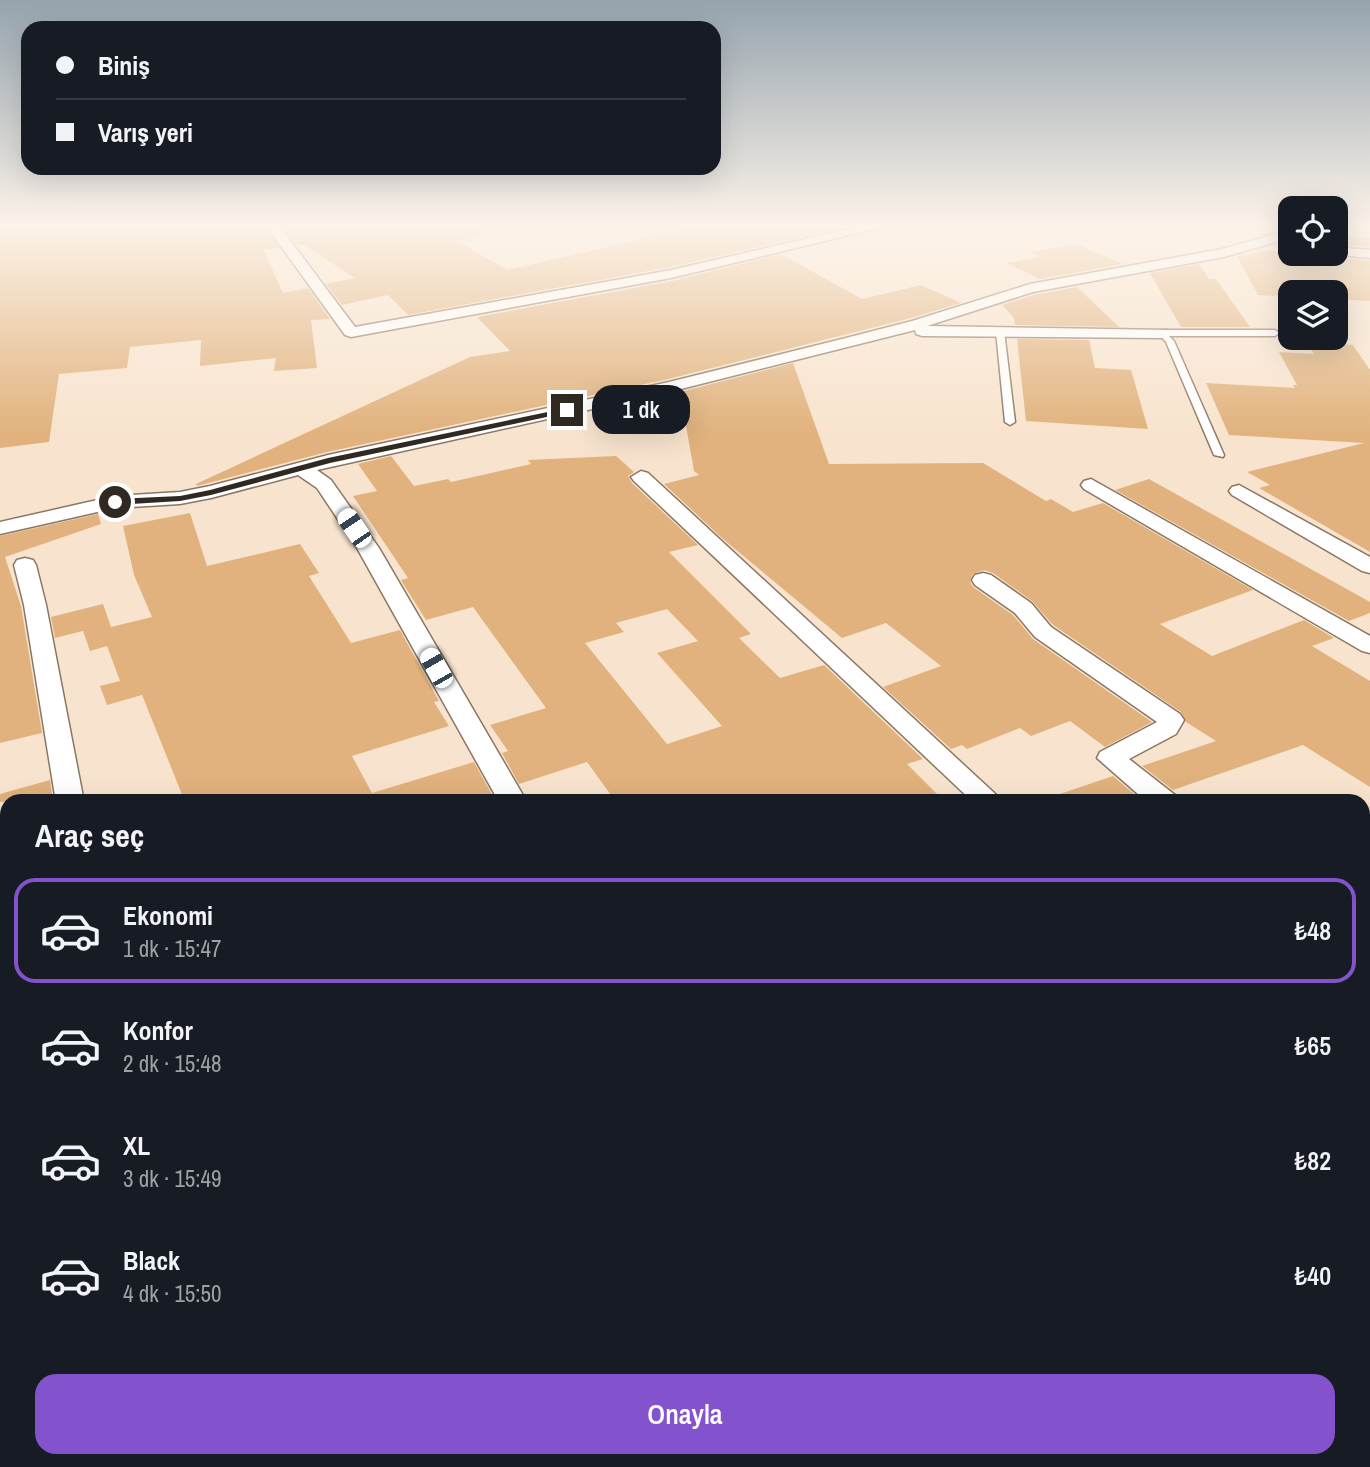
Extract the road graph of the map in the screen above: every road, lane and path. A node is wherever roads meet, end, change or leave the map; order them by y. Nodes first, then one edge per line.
1 (324, 295) edge
2 (553, 295) edge
3 (1006, 295) edge
4 (894, 330) junction
5 (1000, 331) junction
6 (1162, 333) junction
7 (1275, 333) dead end
8 (1010, 422) dead end
9 (1219, 455) dead end
10 (301, 467) junction
11 (641, 477) dead end
12 (1091, 485) dead end
13 (1239, 491) dead end
14 (0, 528) edge
15 (24, 565) dead end
16 (1370, 566) edge
17 (983, 580) dead end
18 (1370, 646) edge
19 (69, 794) edge
20 (508, 794) edge
21 (981, 794) edge
22 (1155, 794) edge

1 - 2 street
3 - 4 street
4 - 5 street
4 - 10 street
5 - 6 street
5 - 8 lane
6 - 7 lane
6 - 9 lane
10 - 14 street
10 - 20 street
11 - 21 street
12 - 18 street
13 - 16 street
15 - 19 street
17 - 22 street

